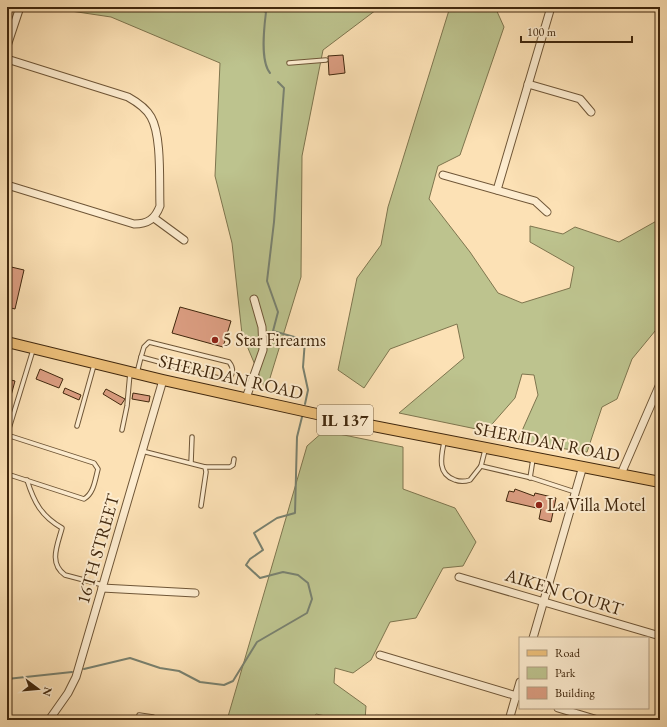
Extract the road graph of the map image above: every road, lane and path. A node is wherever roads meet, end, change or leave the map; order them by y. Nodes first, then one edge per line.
1 (20, 7) edge
2 (551, 7) edge
3 (10, 25) edge
4 (7, 46) edge
5 (7, 59) edge
6 (326, 60) dead end
7 (290, 64) dead end
8 (528, 84) junction
9 (591, 112) dead end
10 (443, 175) dead end
11 (7, 185) edge
12 (497, 190) junction
13 (547, 212) dead end
14 (154, 218) junction
15 (184, 240) dead end
16 (254, 299) dead end
17 (7, 342) edge
18 (34, 348) junction
19 (141, 357) junction
20 (95, 364) junction
21 (133, 373) junction
22 (163, 380) junction
23 (660, 384) edge
24 (246, 398) junction
25 (77, 426) dead end
26 (122, 430) dead end
27 (7, 435) edge
28 (192, 438) dead end
29 (444, 440) junction
30 (486, 447) junction
31 (142, 451) junction
32 (534, 456) junction
33 (234, 459) dead end
34 (191, 463) junction
35 (481, 466) junction
36 (583, 466) junction
37 (205, 467) junction
38 (7, 474) edge
39 (621, 474) junction
40 (530, 478) junction
41 (27, 480) junction
42 (660, 482) edge
43 (575, 492) junction
44 (201, 506) dead end
45 (459, 577) dead end
46 (103, 586) junction
47 (195, 594) dead end
48 (543, 602) junction
49 (660, 636) edge
50 (533, 637) edge
51 (380, 655) dead end
52 (518, 696) edge
53 (561, 709) edge
54 (139, 715) dead end
55 (49, 720) edge
56 (156, 720) edge
57 (509, 720) edge
58 (598, 720) edge

1 - 3 street
2 - 8 street
3 - 4 street
5 - 14 street
6 - 7 lane
8 - 9 street
8 - 12 street
10 - 12 street
11 - 14 street
12 - 13 street
14 - 15 street
16 - 24 street
17 - 18 main road, SHERIDAN ROAD / IL 137
18 - 20 main road, SHERIDAN ROAD / IL 137
18 - 27 lane
19 - 19 lane
19 - 21 lane
20 - 21 main road, SHERIDAN ROAD / IL 137
20 - 25 lane
21 - 22 main road, SHERIDAN ROAD / IL 137
21 - 26 lane
22 - 24 main road, SHERIDAN ROAD / IL 137
22 - 31 street, 16TH STREET
23 - 39 street
24 - 29 main road, SHERIDAN ROAD / IL 137
27 - 41 lane
28 - 34 lane
29 - 30 main road, SHERIDAN ROAD / IL 137
29 - 35 lane
30 - 32 main road, SHERIDAN ROAD / IL 137
30 - 35 lane
31 - 34 lane
31 - 46 street, 16TH STREET
32 - 36 main road, SHERIDAN ROAD / IL 137
32 - 40 lane
33 - 37 lane
34 - 37 lane
35 - 40 lane
36 - 39 main road, SHERIDAN ROAD / IL 137
36 - 43 street
37 - 44 lane
38 - 41 lane
39 - 42 main road, SHERIDAN ROAD / IL 137
40 - 43 lane
41 - 46 lane
43 - 48 street
45 - 48 street, AIKEN COURT
46 - 47 street
46 - 55 street, 16TH STREET
48 - 49 street, AIKEN COURT
48 - 50 street
51 - 52 street
52 - 57 street
53 - 58 street
54 - 56 lane

